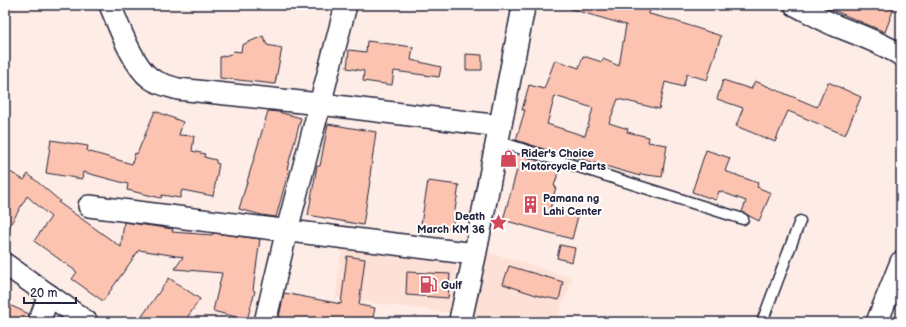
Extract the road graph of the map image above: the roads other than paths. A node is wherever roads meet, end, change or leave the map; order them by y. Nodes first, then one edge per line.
1 (110, 5) edge
2 (346, 5) edge
3 (524, 5) edge
4 (795, 5) edge
5 (901, 55) edge
6 (320, 104) junction
7 (498, 134) junction
8 (89, 206) dead end
9 (743, 219) dead end
10 (800, 221) dead end
11 (287, 230) junction
12 (475, 254) junction
13 (5, 264) edge
14 (900, 268) edge
15 (49, 295) junction
16 (39, 322) edge
17 (87, 322) edge
18 (265, 322) edge
19 (460, 322) edge
20 (762, 322) edge
21 (876, 322) edge

1 - 6 street
2 - 6 street
3 - 7 main road
4 - 5 street
6 - 7 street
6 - 11 street
7 - 9 lane
7 - 12 main road
8 - 11 street
10 - 20 lane
11 - 12 street
11 - 18 street
12 - 19 main road
13 - 15 street
14 - 21 street
15 - 16 street
15 - 17 street

